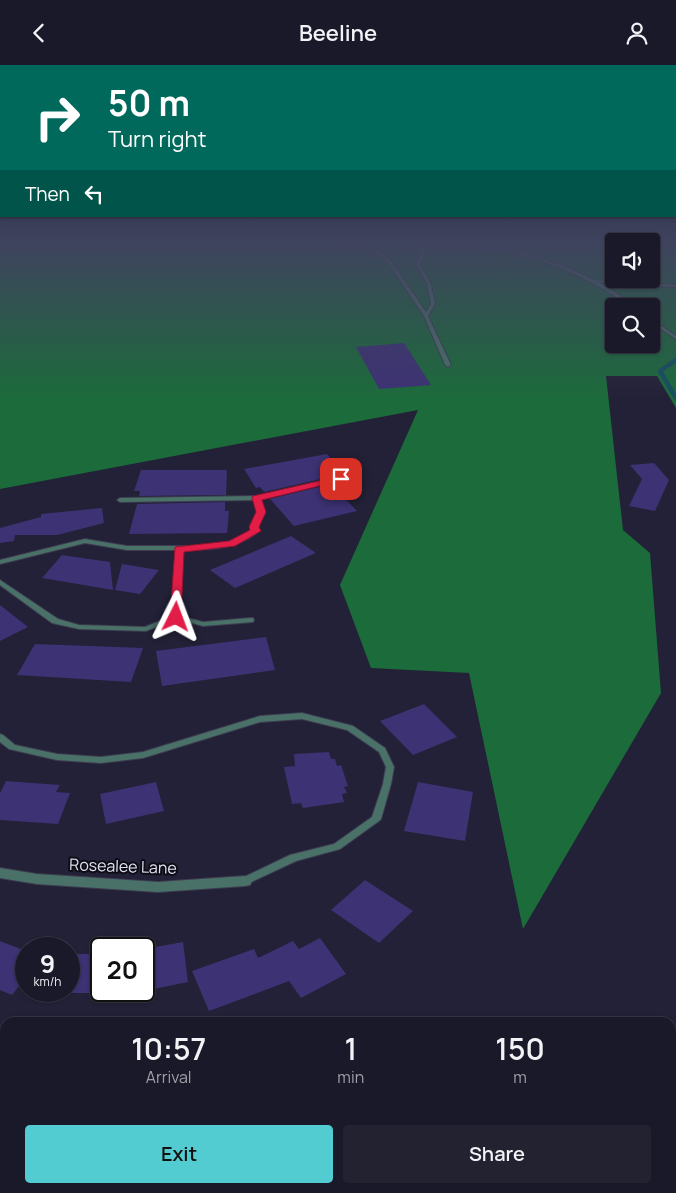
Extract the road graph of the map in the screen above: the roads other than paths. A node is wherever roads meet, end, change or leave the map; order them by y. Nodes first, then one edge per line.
1 (411, 294) edge
2 (431, 294) edge
3 (426, 316) junction
4 (660, 327) edge
5 (676, 339) edge
6 (448, 365) dead end
7 (341, 479) dead end
8 (257, 498) junction
9 (120, 500) dead end
10 (179, 549) junction
11 (0, 562) edge
12 (0, 582) edge
13 (176, 617) junction
14 (250, 619) dead end
15 (0, 737) edge
16 (0, 873) edge
17 (245, 881) joint

1 - 3 lane
2 - 3 lane
3 - 6 lane
4 - 5 lane
7 - 8 lane
8 - 9 lane
8 - 10 lane
10 - 11 lane
10 - 13 lane
12 - 13 lane
13 - 14 lane
15 - 17 lane
16 - 17 street, Rosealee Lane

